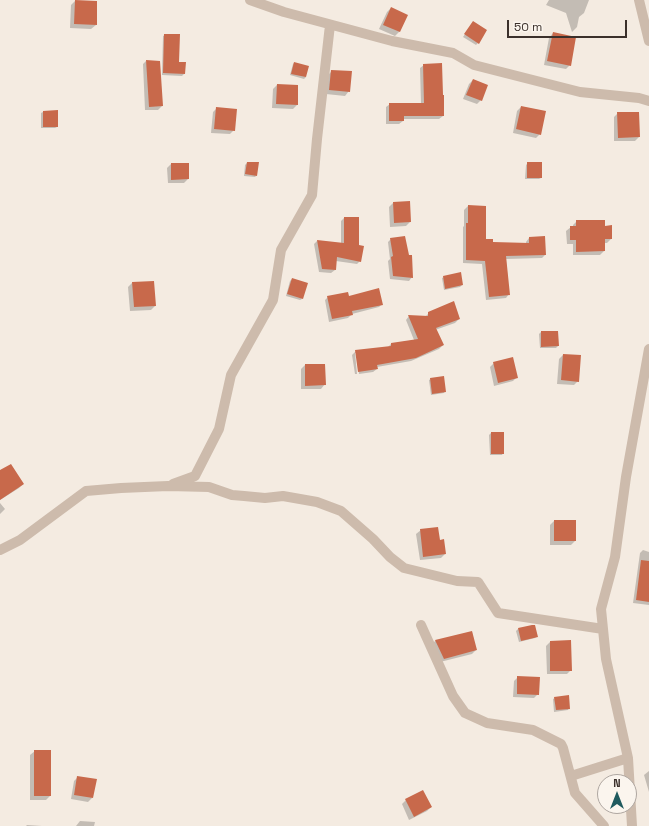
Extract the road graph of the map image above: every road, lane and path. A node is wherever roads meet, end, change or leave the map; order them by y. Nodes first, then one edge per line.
1 (250, 0) edge
2 (639, 0) edge
3 (330, 25) junction
4 (649, 41) edge
5 (649, 100) edge
6 (649, 350) edge
7 (168, 486) junction
8 (0, 550) edge
9 (421, 625) dead end
10 (603, 629) junction
11 (628, 758) junction
12 (571, 776) junction
13 (604, 826) edge
14 (632, 826) edge

1 - 3 street
2 - 4 street
3 - 5 street
3 - 7 street
6 - 10 street
7 - 8 street
7 - 10 street
9 - 12 street
10 - 11 street
11 - 12 street
11 - 14 street
12 - 13 street

